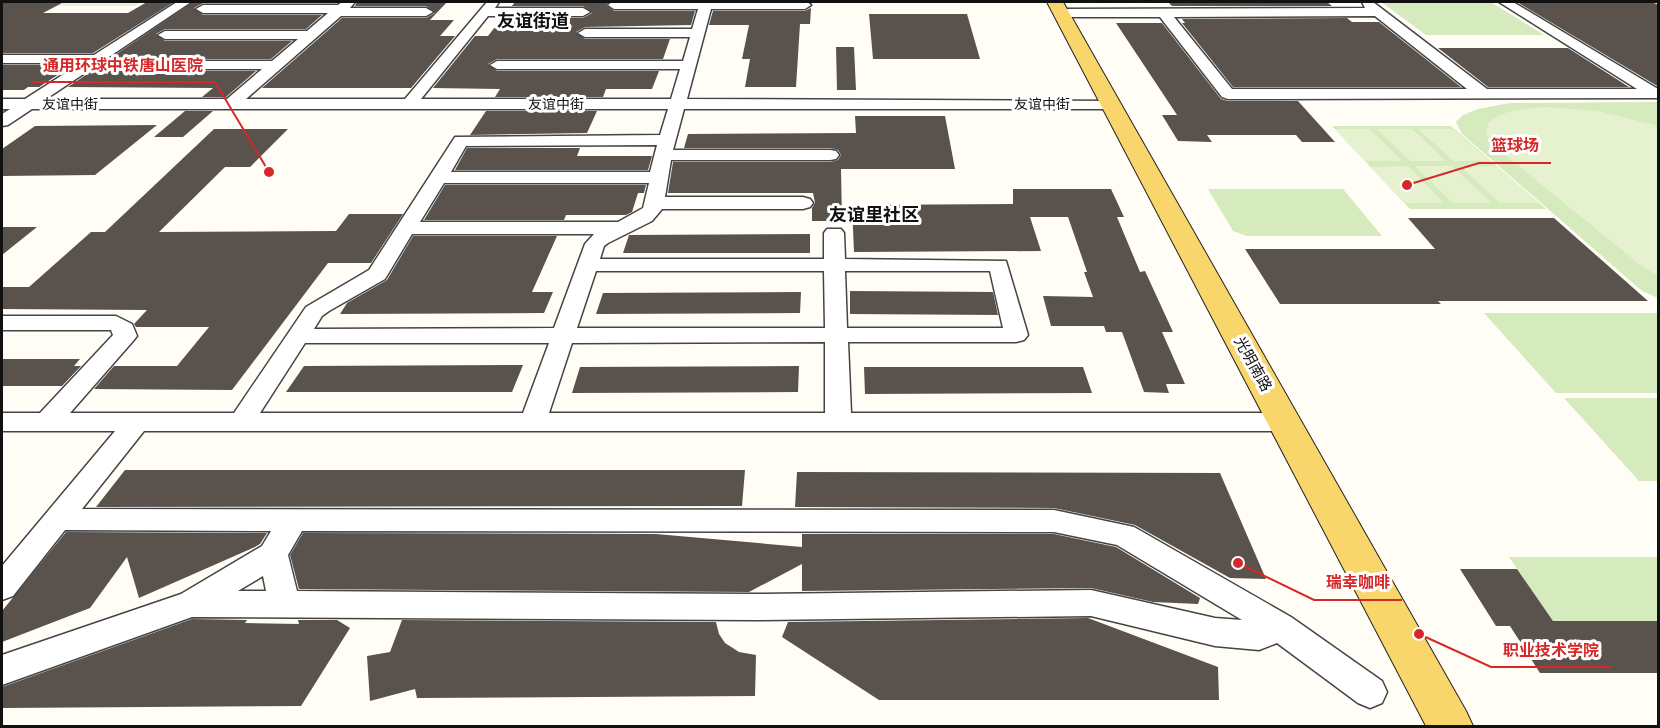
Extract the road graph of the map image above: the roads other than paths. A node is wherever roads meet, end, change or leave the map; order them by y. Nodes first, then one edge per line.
1 (185, 2) edge
2 (1365, 2) edge
3 (1505, 2) edge
4 (614, 5) dead end
5 (706, 5) junction
6 (805, 5) dead end
7 (342, 7) edge
8 (489, 7) edge
9 (1058, 7) edge
10 (203, 9) dead end
11 (426, 12) dead end
12 (583, 12) dead end
13 (1163, 12) junction
14 (1378, 12) junction
15 (585, 33) dead end
16 (698, 33) junction
17 (165, 35) dead end
18 (310, 35) junction
19 (2, 59) edge
20 (97, 59) junction
21 (121, 65) dead end
22 (276, 65) junction
23 (497, 65) dead end
24 (689, 65) junction
25 (1483, 94) junction
26 (2, 104) edge
27 (28, 104) junction
28 (231, 104) junction
29 (409, 104) junction
30 (678, 104) junction
31 (1111, 104) junction
32 (2, 121) edge
33 (665, 148) junction
34 (830, 155) dead end
35 (437, 177) junction
36 (657, 178) junction
37 (654, 203) junction
38 (802, 203) dead end
39 (405, 228) junction
40 (617, 228) junction
41 (834, 232) dead end
42 (588, 265) junction
43 (835, 265) junction
44 (2, 323) edge
45 (564, 335) junction
46 (836, 335) junction
47 (300, 336) junction
48 (242, 421) junction
49 (2, 422) edge
50 (47, 422) junction
51 (137, 422) junction
52 (533, 422) junction
53 (838, 422) junction
54 (1284, 422) junction
55 (58, 518) junction
56 (294, 519) junction
57 (273, 554) junction
58 (2, 586) edge
59 (284, 603) junction
60 (192, 604) junction
61 (1280, 627) junction
62 (2, 670) edge
63 (1370, 692) dead end
64 (1450, 726) edge

1 - 20 street
2 - 14 street
3 - 25 street
4 - 5 street
5 - 6 street
5 - 16 street
7 - 10 street
7 - 11 street
7 - 18 street
8 - 12 street
8 - 29 street
9 - 13 street
9 - 31 main road, 光明南路
13 - 14 street
13 - 25 street
14 - 25 street
15 - 16 street
16 - 24 street
17 - 18 street
18 - 22 street
19 - 20 street
20 - 27 street
21 - 22 street
22 - 28 street
23 - 24 street
24 - 30 street
26 - 27 street, 友谊中街
27 - 28 street, 友谊中街
27 - 32 street
28 - 29 street, 友谊中街
29 - 30 street, 友谊中街
30 - 31 street, 友谊中街
30 - 33 street
31 - 54 main road, 光明南路
33 - 34 street
33 - 35 street
33 - 36 street
35 - 36 street
35 - 39 street
36 - 37 street
37 - 38 street
37 - 40 street
39 - 40 street
39 - 47 street
40 - 42 street
41 - 43 street
42 - 43 street
42 - 45 street
43 - 46 street
43 - 46 street
44 - 50 street
45 - 46 street
45 - 47 street
45 - 52 street
46 - 53 street
47 - 48 street
48 - 51 street
48 - 52 street
49 - 50 street
50 - 51 street
51 - 55 street
52 - 53 street
53 - 54 street
54 - 64 main road, 光明南路
55 - 56 street
55 - 58 street
56 - 57 street
56 - 61 street
57 - 59 street
57 - 60 street
59 - 60 street
59 - 61 street
60 - 62 street
61 - 63 street

